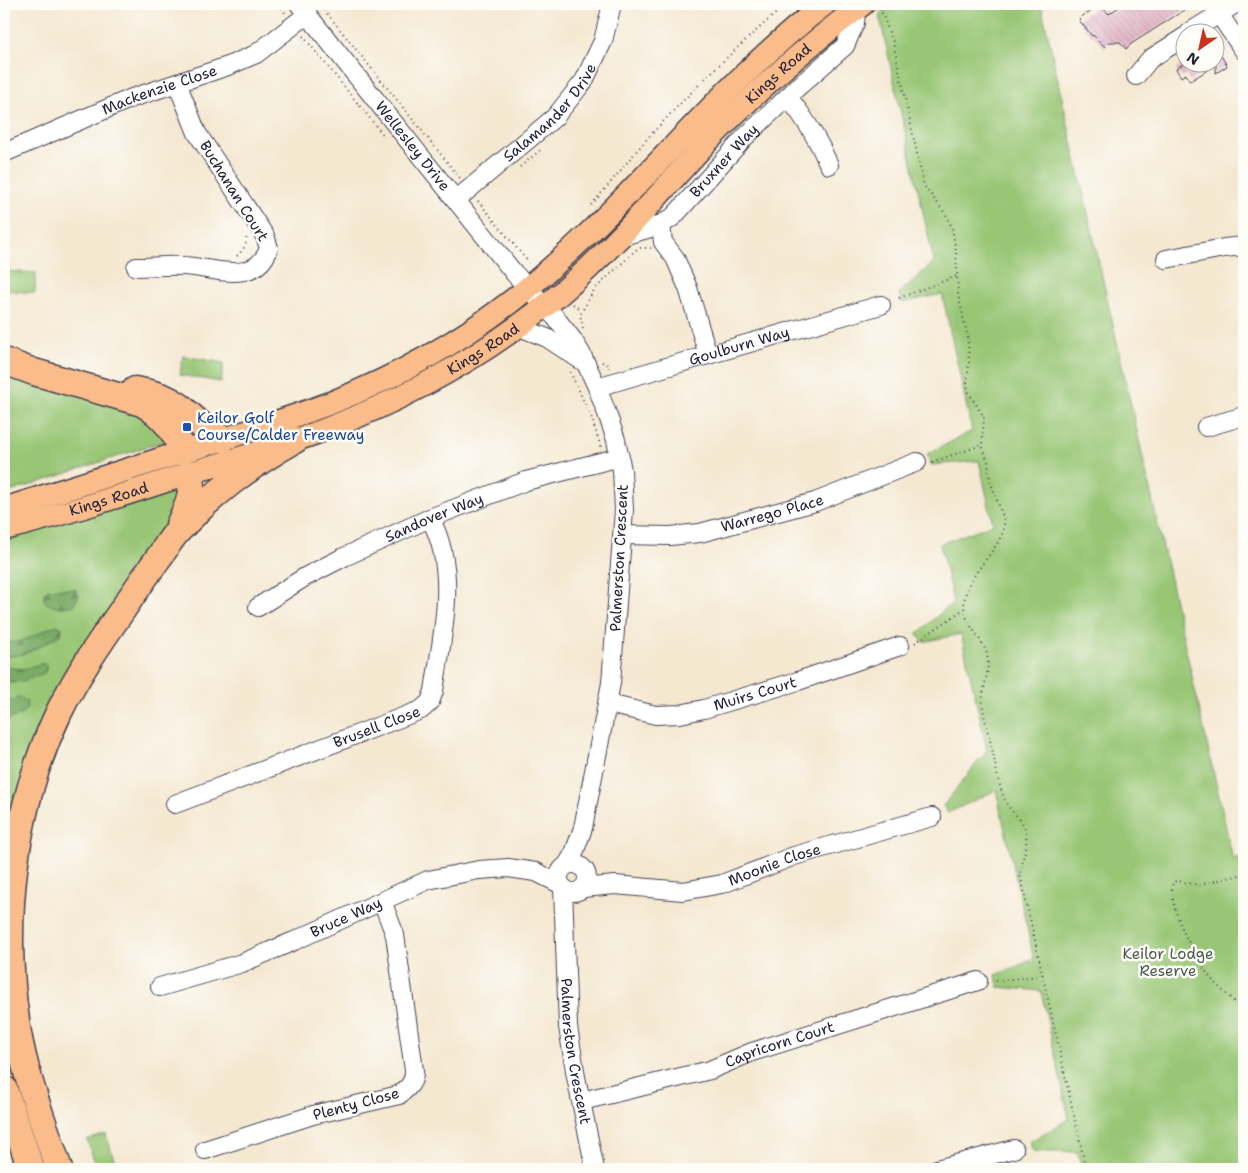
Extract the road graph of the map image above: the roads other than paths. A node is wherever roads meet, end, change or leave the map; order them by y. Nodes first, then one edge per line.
1 (612, 4) edge
2 (824, 4) edge
3 (1235, 4) edge
4 (863, 6) edge
5 (309, 7) edge
6 (1219, 14) junction
7 (1206, 22) edge
8 (1176, 42) edge
9 (1244, 50) edge
10 (1136, 76) dead end
11 (177, 83) junction
12 (788, 96) junction
13 (4, 153) edge
14 (829, 165) dead end
15 (463, 194) junction
16 (661, 225) junction
17 (618, 238) junction
18 (1244, 246) edge
19 (1166, 259) dead end
20 (136, 268) dead end
21 (526, 277) junction
22 (881, 305) dead end
23 (550, 311) junction
24 (517, 326) junction
25 (708, 355) junction
26 (4, 361) edge
27 (586, 364) junction
28 (67, 382) junction
29 (597, 387) junction
30 (1244, 416) edge
31 (1206, 428) dead end
32 (213, 434) junction
33 (295, 440) junction
34 (612, 459) junction
35 (917, 462) road end
36 (186, 463) junction
37 (4, 509) edge
38 (430, 518) junction
39 (4, 529) edge
40 (175, 534) junction
41 (623, 535) junction
42 (258, 606) dead end
43 (900, 646) road end
44 (608, 704) junction
45 (175, 804) dead end
46 (932, 818) dead end
47 (573, 877) junction
48 (382, 901) junction
49 (978, 981) dead end
50 (160, 987) dead end
51 (4, 1089) edge
52 (582, 1101) junction
53 (1014, 1149) dead end
54 (205, 1150) dead end
55 (30, 1169) edge
56 (59, 1169) edge
57 (595, 1169) edge
58 (937, 1169) edge

1 - 15 street, Salamander Drive
2 - 21 main road, Kings Road
3 - 6 street
4 - 12 street, Bruxner Way
4 - 17 main road, Kings Road
5 - 11 street, Mackenzie Close
5 - 15 street, Wellesley Drive
6 - 7 street
6 - 9 street
8 - 10 street
11 - 13 street, Mackenzie Close
11 - 20 street, Buchanan Court
12 - 14 street
12 - 16 street, Bruxner Way
15 - 21 street, Wellesley Drive
16 - 17 street, Bruxner Way
16 - 25 street
17 - 23 main road, Kings Road
18 - 19 street
21 - 23 street, Wellesley Drive
21 - 32 main road, Kings Road
22 - 25 street, Goulburn Way
23 - 24 main road, Kings Road
23 - 27 street, Palmerston Crescent
24 - 27 street
24 - 33 main road, Kings Road
25 - 29 street, Goulburn Way
26 - 28 highway
27 - 29 street, Palmerston Crescent
28 - 32 highway
28 - 36 highway
29 - 34 street, Palmerston Crescent
30 - 31 street
32 - 36 main road, Kings Road
33 - 36 main road, Kings Road
33 - 40 highway
34 - 38 street, Sandover Way
34 - 41 street, Palmerston Crescent
35 - 41 street, Warrego Place
36 - 37 main road, Kings Road
36 - 39 main road, Kings Road
36 - 40 highway
38 - 42 street, Sandover Way
38 - 45 street, Brusell Close
40 - 56 highway
41 - 44 street, Palmerston Crescent
43 - 44 street, Muirs Court
44 - 47 street, Palmerston Crescent
46 - 47 street, Moonie Close
47 - 48 street, Bruce Way
47 - 52 street, Palmerston Crescent
48 - 50 street, Bruce Way
48 - 54 street, Plenty Close
49 - 52 street, Capricorn Court
51 - 55 highway
52 - 57 street, Palmerston Crescent
53 - 58 street

